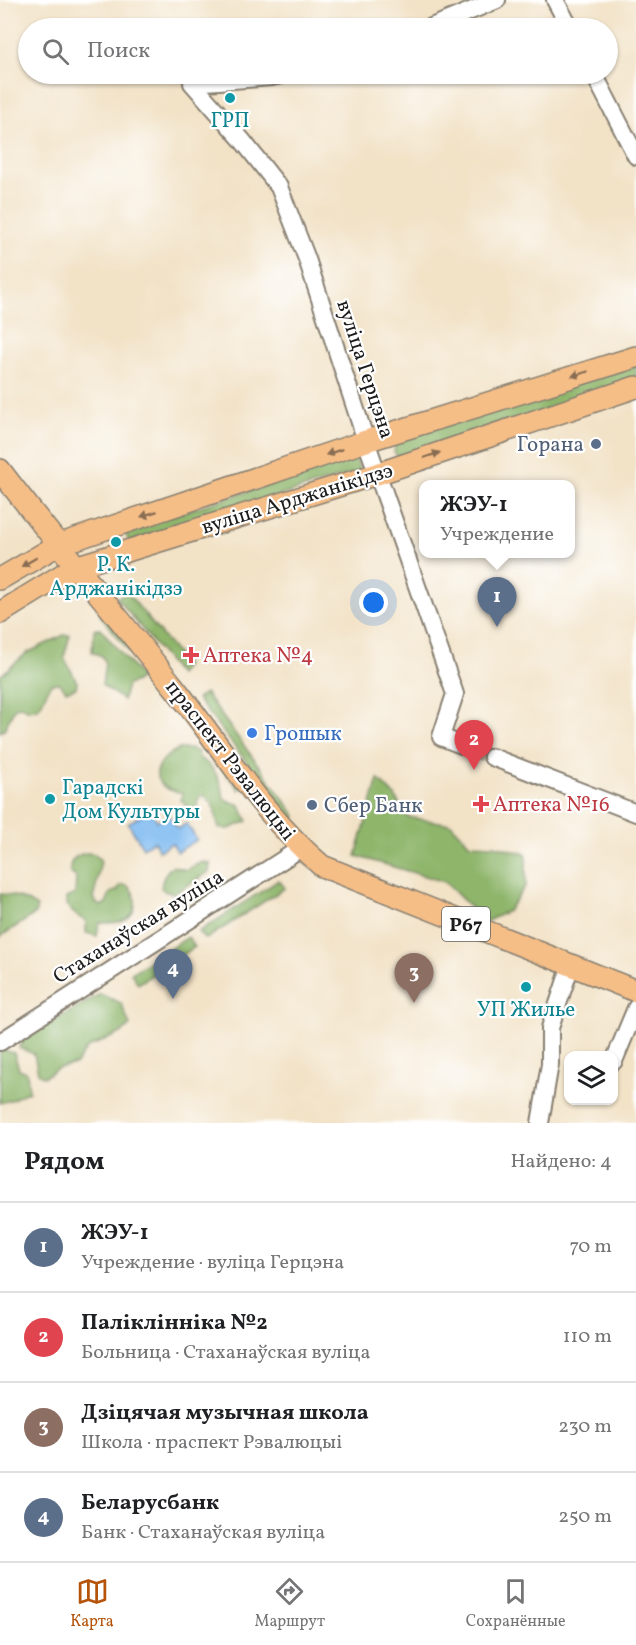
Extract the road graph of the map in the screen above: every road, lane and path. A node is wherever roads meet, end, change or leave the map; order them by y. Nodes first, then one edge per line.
1 (497, 0) edge
2 (555, 0) edge
3 (453, 18) edge
4 (565, 18) edge
5 (193, 84) edge
6 (599, 84) edge
7 (636, 156) edge
8 (636, 357) edge
9 (636, 387) edge
10 (366, 441) junction
11 (0, 470) edge
12 (377, 474) junction
13 (58, 545) junction
14 (75, 567) junction
15 (0, 579) edge
16 (0, 613) edge
17 (470, 748) tunnel mouth
18 (492, 757) tunnel mouth
19 (636, 813) edge
20 (301, 848) junction
21 (571, 965) junction
22 (636, 992) edge
23 (636, 1008) edge
24 (0, 1042) edge
25 (618, 1051) edge
26 (540, 1123) edge

1 - 3 street
2 - 4 street
5 - 10 street, вуліца Герцэна
6 - 7 street
8 -> 10 main road, вуліца Арджанікідзэ
12 -> 9 main road, вуліца Арджанікідзэ
10 - 12 street, вуліца Герцэна
10 -> 13 main road, вуліца Арджанікідзэ
11 - 13 main road, праспект Рэвалюцыі / Р67
12 - 14 main road, вуліца Арджанікідзэ
12 - 17 street, вуліца Герцэна
13 - 14 main road, праспект Рэвалюцыі / Р67
13 -> 15 main road, вуліца Арджанікідзэ
14 - 16 main road, вуліца Арджанікідзэ
14 - 20 main road, праспект Рэвалюцыі / Р67
18 - 19 street
20 - 21 main road, праспект Рэвалюцыі / Р67
20 - 24 street, Стаханаўская вуліца
21 - 22 main road, праспект Рэвалюцыі / Р67
21 - 26 street
23 - 25 street

